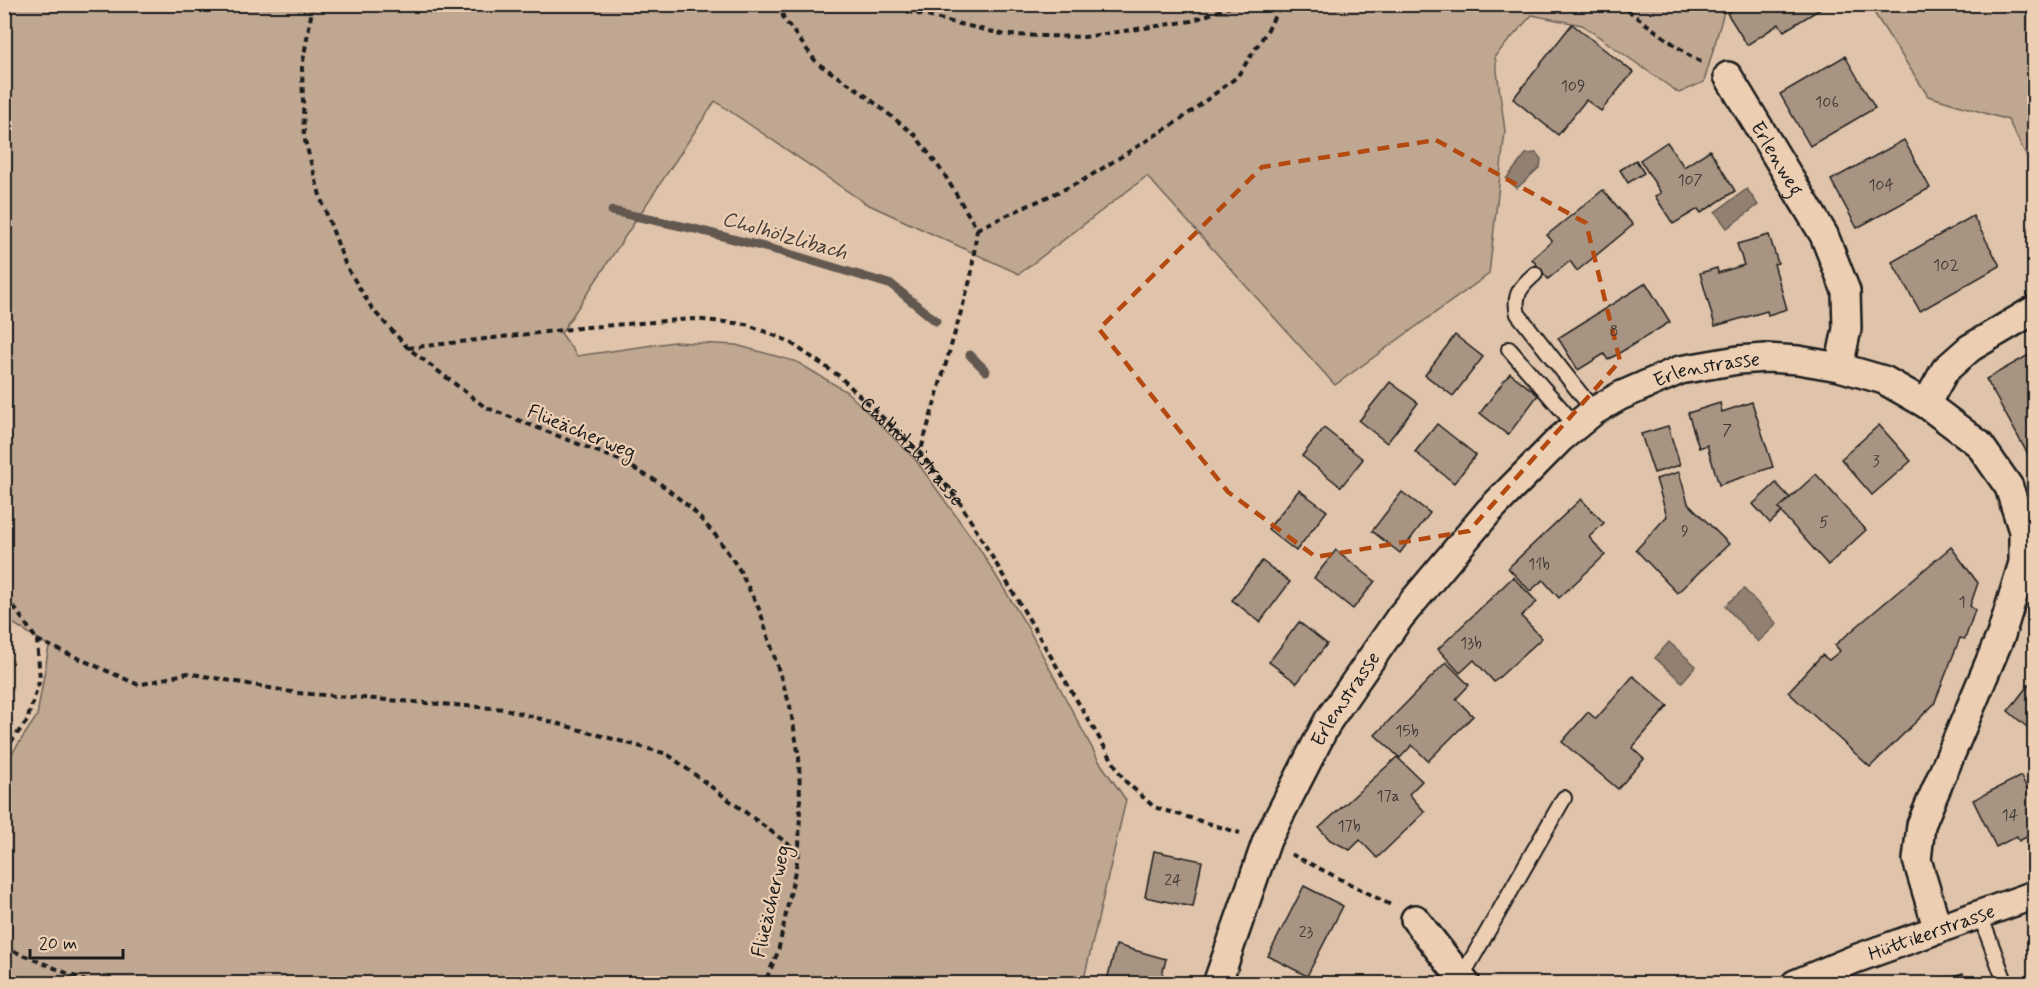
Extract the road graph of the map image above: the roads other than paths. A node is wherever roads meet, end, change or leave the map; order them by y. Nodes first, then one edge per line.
1 (1728, 76) road end
2 (1535, 274) dead end
3 (2034, 310) edge
4 (1509, 349) dead end
5 (1839, 367) junction
6 (1926, 404) junction
7 (1585, 419) junction
8 (2029, 527) edge
9 (1564, 798) dead end
10 (2034, 895) edge
11 (1980, 915) junction
12 (1415, 919) road end
13 (1938, 930) junction
14 (1464, 981) edge
15 (1217, 984) edge
16 (1795, 984) edge
17 (2006, 984) edge

1 - 5 street, Erlenweg
2 - 7 lane
3 - 6 street
4 - 7 lane
5 - 6 street, Erlenstrasse
5 - 7 street, Erlenstrasse
6 - 8 street, Erlenstrasse
7 - 15 street, Erlenstrasse
8 - 13 street, Erlenstrasse
9 - 14 lane
10 - 11 street, Hüttikerstrasse
11 - 13 street, Hüttikerstrasse
11 - 17 lane
12 - 14 street
13 - 16 street, Hüttikerstrasse

